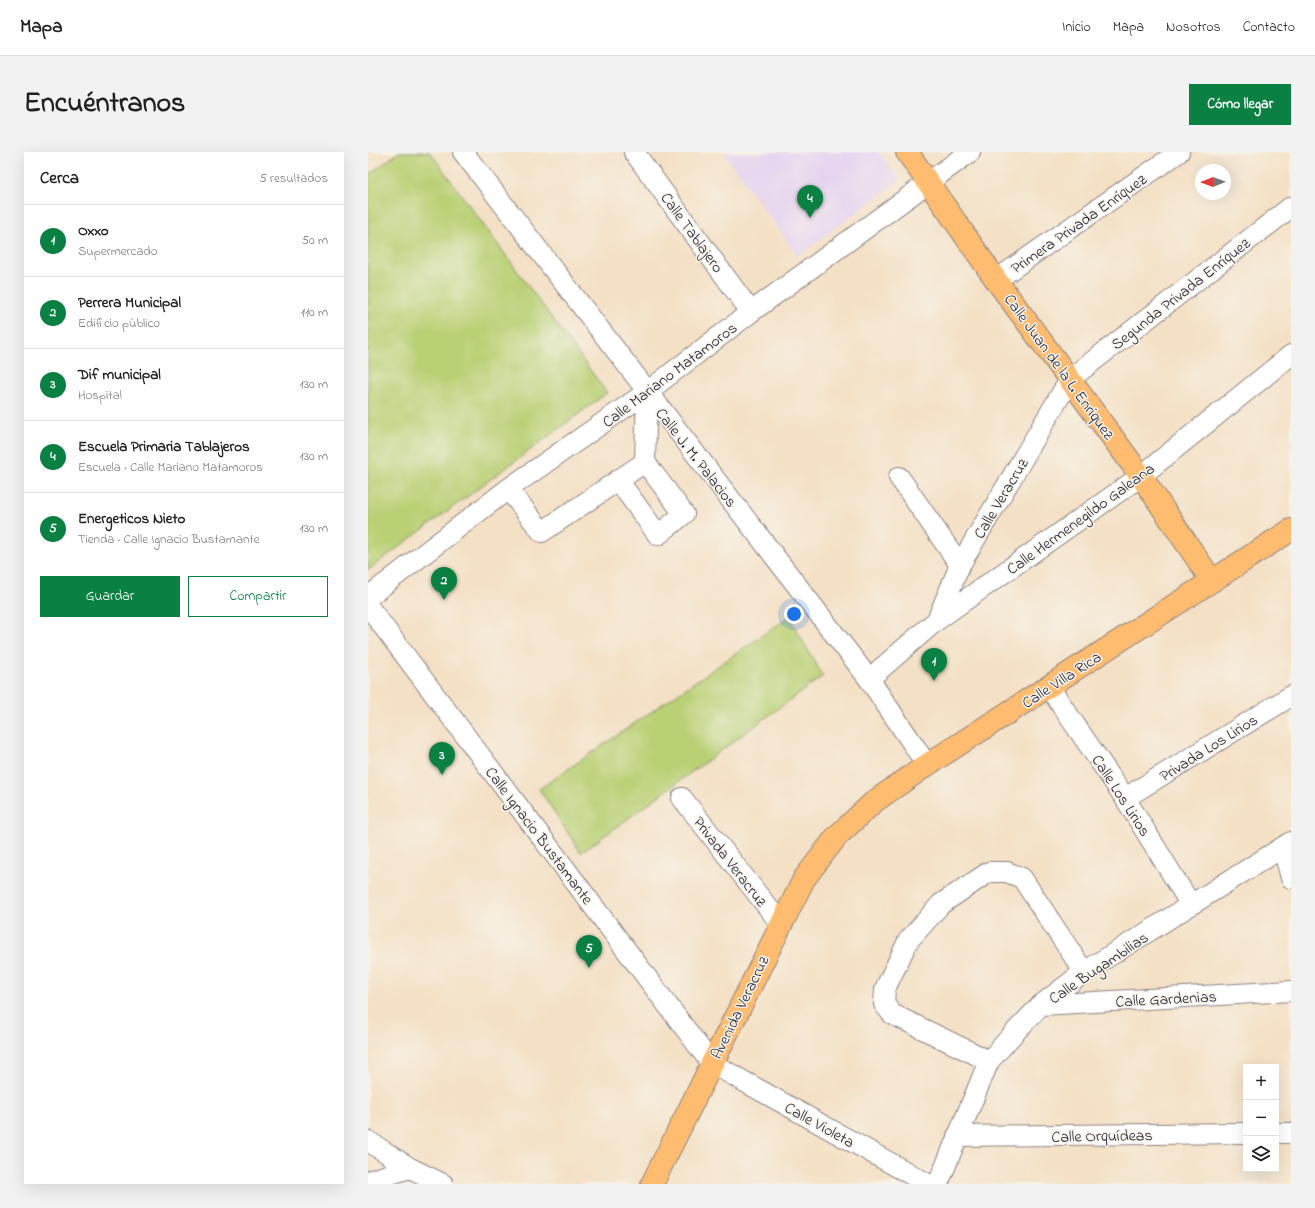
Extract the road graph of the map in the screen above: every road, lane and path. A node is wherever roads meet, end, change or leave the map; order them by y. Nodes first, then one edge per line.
1 (463, 152) edge
2 (634, 152) edge
3 (907, 152) edge
4 (970, 152) edge
5 (1179, 152) edge
6 (928, 182) junction
7 (1291, 207) edge
8 (996, 280) junction
9 (751, 312) junction
10 (1291, 355) edge
11 (1070, 379) junction
12 (647, 392) junction
13 (644, 462) junction
14 (1141, 476) junction
15 (899, 477) dead end
16 (618, 480) junction
17 (508, 489) junction
18 (1291, 530) edge
19 (960, 564) junction
20 (1212, 581) junction
21 (368, 596) edge
22 (368, 606) edge
23 (936, 620) junction
24 (869, 680) junction
25 (1049, 687) junction
26 (1291, 696) edge
27 (927, 766) junction
28 (682, 798) dead end
29 (1125, 798) junction
30 (837, 836) joint
31 (1287, 845) edge
32 (1291, 878) edge
33 (1191, 905) junction
34 (781, 924) junction
35 (1084, 972) junction
36 (1291, 991) edge
37 (1041, 1005) junction
38 (989, 1061) junction
39 (711, 1063) junction
40 (1291, 1132) edge
41 (1243, 1133) edge
42 (1279, 1133) edge
43 (957, 1136) junction
44 (368, 1141) edge
45 (410, 1168) junction
46 (368, 1181) edge
47 (444, 1184) edge
48 (652, 1184) edge
49 (928, 1184) edge
50 (938, 1184) edge

1 - 12 street, Calle J. M. Palacios
2 - 9 street, Calle Tablajero
3 - 6 main road, Calle Juan de la L. Enríquez
4 - 6 street, Calle Mariano Matamoros
5 - 8 street, Primera Privada Enríquez
6 - 8 main road, Calle Juan de la L. Enríquez
6 - 9 street, Calle Mariano Matamoros
7 - 11 street, Segunda Privada Enríquez
8 - 11 main road, Calle Juan de la L. Enríquez
9 - 12 street, Calle Mariano Matamoros
10 - 14 street, Calle Hermenegildo Galeana
11 - 14 main road, Calle Juan de la L. Enríquez
11 - 19 street, Calle Veracruz
12 - 13 street
12 - 17 street, Calle Mariano Matamoros
12 - 24 street, Calle J. M. Palacios
13 - 16 street
13 - 16 street
14 - 20 main road, Calle Juan de la L. Enríquez
14 - 23 street, Calle Hermenegildo Galeana
15 - 19 street
16 - 17 street
17 - 21 street, Calle Mariano Matamoros
18 - 20 main road, Calle Villa Rica
19 - 23 street, Calle Veracruz
20 - 25 main road, Calle Villa Rica
22 - 39 street, Calle Ignacio Bustamante
23 - 24 street, Calle Hermenegildo Galeana
24 - 27 street, Calle J. M. Palacios
25 - 27 main road, Calle Villa Rica
25 - 29 street, Calle Los Lirios
26 - 29 street, Privada Los Lirios
27 - 30 main road, Calle Villa Rica
28 - 34 street, Privada Veracruz
29 - 33 street, Calle Los Lirios
30 - 34 main road, Avenida Veracruz
31 - 32 street
31 - 33 street, Calle Bugambilias
33 - 35 street, Calle Bugambilias
34 - 39 main road, Avenida Veracruz
35 - 37 street, Calle Bugambilias
35 - 38 street
36 - 37 street, Calle Gardenias
37 - 38 street, Calle Bugambilias
38 - 43 street, Calle Bugambilias
39 - 48 main road, Avenida Veracruz
39 - 49 street, Calle Violeta
40 - 42 street
41 - 43 street, Calle Orquídeas
43 - 50 street, Calle Bugambilias
44 - 45 street
45 - 46 street
45 - 47 street

